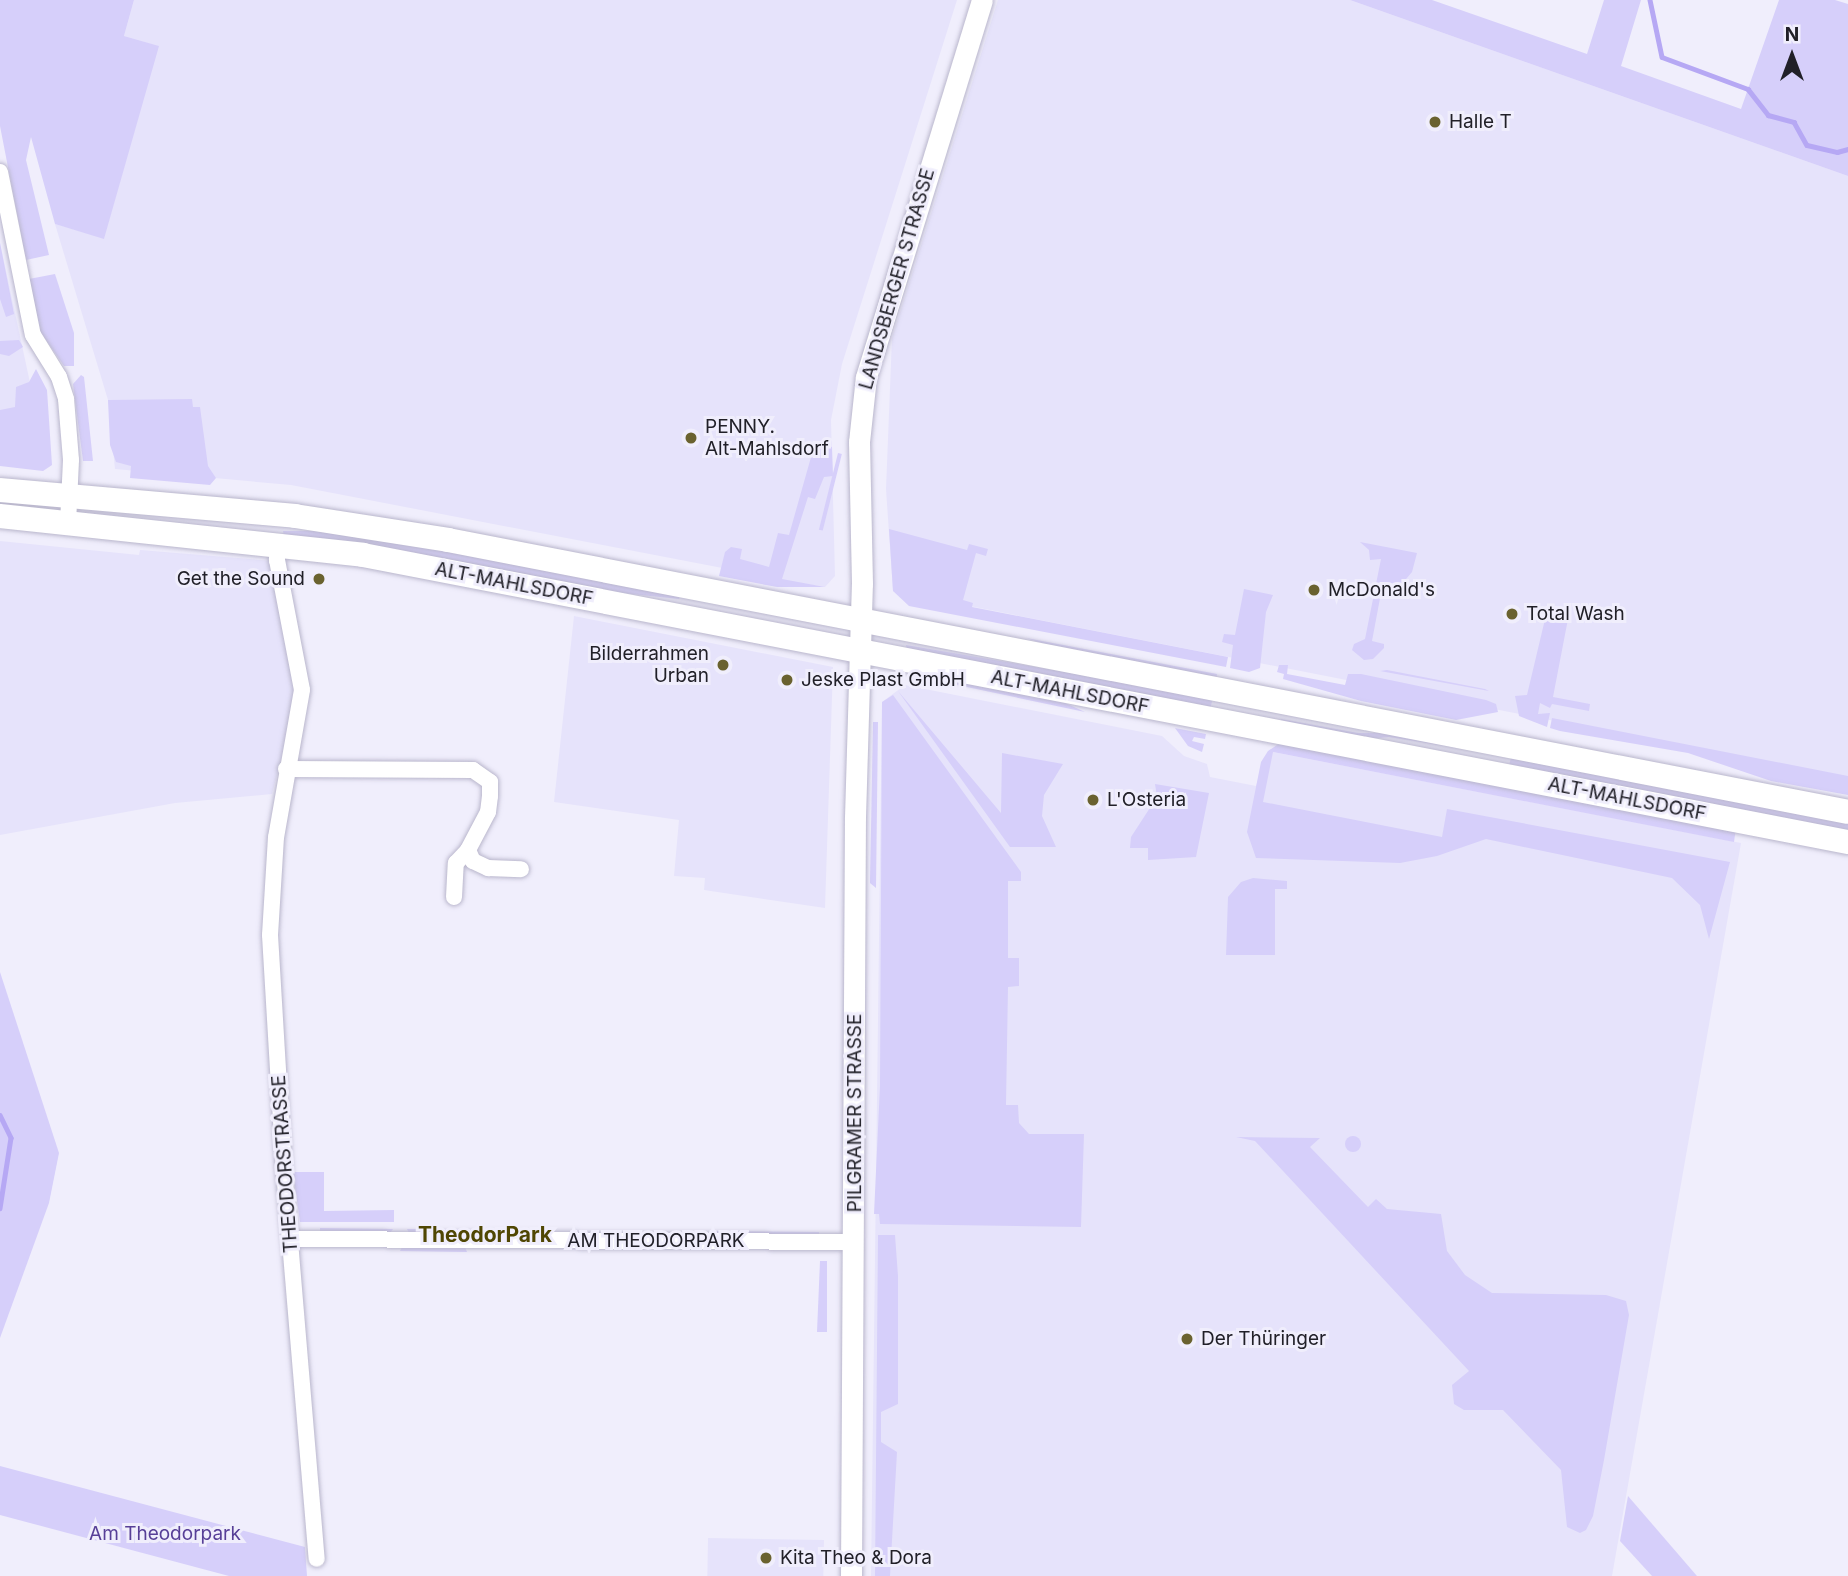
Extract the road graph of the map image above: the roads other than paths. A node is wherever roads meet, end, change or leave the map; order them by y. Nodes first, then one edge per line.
1 (982, 0) edge
2 (0, 172) edge
3 (0, 490) edge
4 (69, 497) junction
5 (0, 516) edge
6 (68, 523) junction
7 (278, 544) junction
8 (860, 621) junction
9 (859, 650) junction
10 (286, 769) junction
11 (1848, 812) edge
12 (1848, 842) edge
13 (468, 850) junction
14 (521, 869) dead end
15 (454, 897) dead end
16 (290, 1238) junction
17 (854, 1242) junction
18 (317, 1559) dead end
19 (850, 1576) edge

1 - 8 street, LANDSBERGER STRASSE
2 - 4 street
3 - 4 main road, ALT-MAHLSDORF
4 - 6 street
4 - 8 main road, ALT-MAHLSDORF
5 - 6 main road, ALT-MAHLSDORF
6 - 7 main road, ALT-MAHLSDORF
7 - 9 main road, ALT-MAHLSDORF
7 - 10 street, THEODORSTRASSE
8 - 9 street, LANDSBERGER STRASSE
8 - 11 main road, ALT-MAHLSDORF
9 - 12 main road, ALT-MAHLSDORF
9 - 17 street, PILGRAMER STRASSE
10 - 13 street
10 - 16 street, THEODORSTRASSE
13 - 14 street
13 - 15 street
16 - 17 street, AM THEODORPARK
16 - 18 street, THEODORSTRASSE
17 - 19 street, PILGRAMER STRASSE

